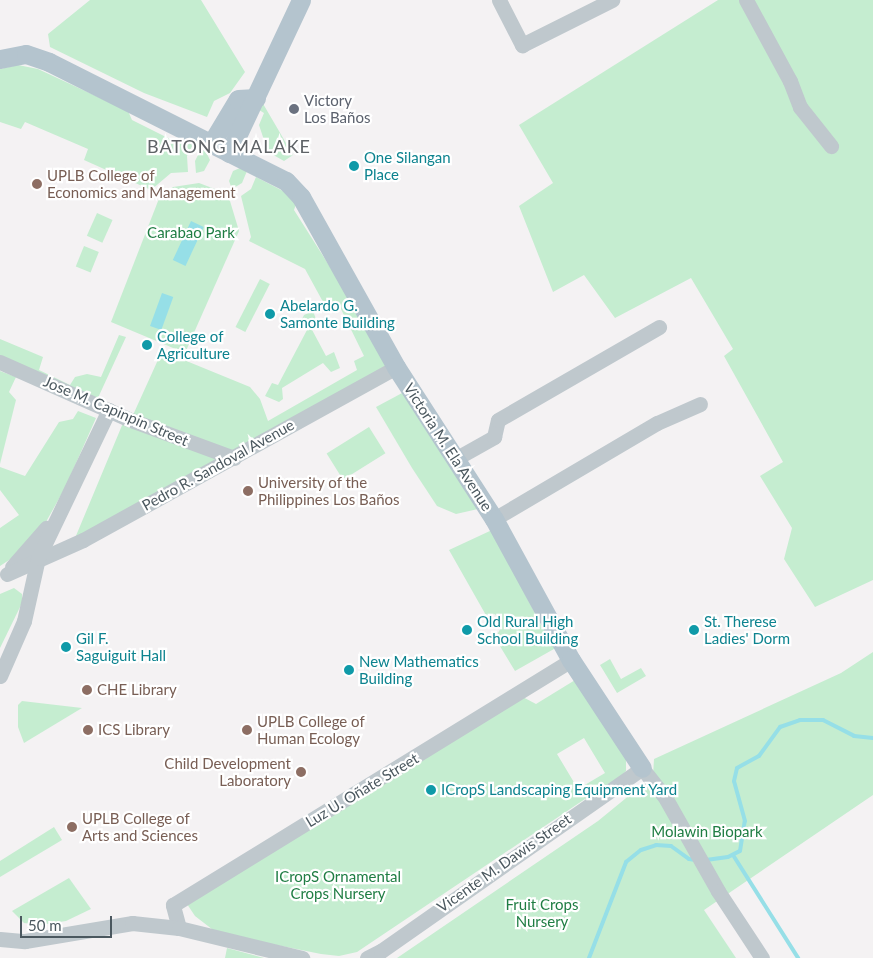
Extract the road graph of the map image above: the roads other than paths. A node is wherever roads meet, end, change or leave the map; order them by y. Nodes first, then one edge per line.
1 (300, 0) edge
2 (499, 0) edge
3 (612, 0) edge
4 (746, 0) edge
5 (0, 59) edge
6 (256, 98) junction
7 (210, 144) junction
8 (831, 146) dead end
9 (229, 153) junction
10 (659, 328) dead end
11 (0, 362) edge
12 (396, 367) junction
13 (700, 404) dead end
14 (109, 410) junction
15 (234, 458) junction
16 (455, 459) junction
17 (54, 519) junction
18 (494, 519) junction
19 (38, 558) junction
20 (3, 576) edge
21 (571, 660) junction
22 (0, 676) edge
23 (642, 768) junction
24 (179, 928) junction
25 (0, 939) edge
26 (302, 958) edge
27 (366, 958) edge
28 (762, 958) edge

1 - 6 main road
2 - 3 street
4 - 8 street
5 - 7 main road, Victoria M. Ela Avenue
6 - 7 main road
6 - 9 main road
7 - 9 main road, Victoria M. Ela Avenue
9 - 12 main road, Victoria M. Ela Avenue
10 - 16 street
11 - 14 street, Jose M. Capinpin Street
12 - 15 street, Pedro R. Sandoval Avenue
12 - 16 main road, Victoria M. Ela Avenue
13 - 18 street
14 - 15 street, Jose M. Capinpin Street
14 - 17 street
15 - 19 street, Pedro R. Sandoval Avenue
16 - 18 main road, Victoria M. Ela Avenue
17 - 19 street
17 - 20 street
18 - 21 main road, Victoria M. Ela Avenue
19 - 20 street, Pedro R. Sandoval Avenue
19 - 22 street
21 - 23 main road, Victoria M. Ela Avenue
21 - 24 street, Luz U. Oñate Street
23 - 27 street, Vicente M. Dawis Street
23 - 28 street
24 - 25 street
24 - 26 street

